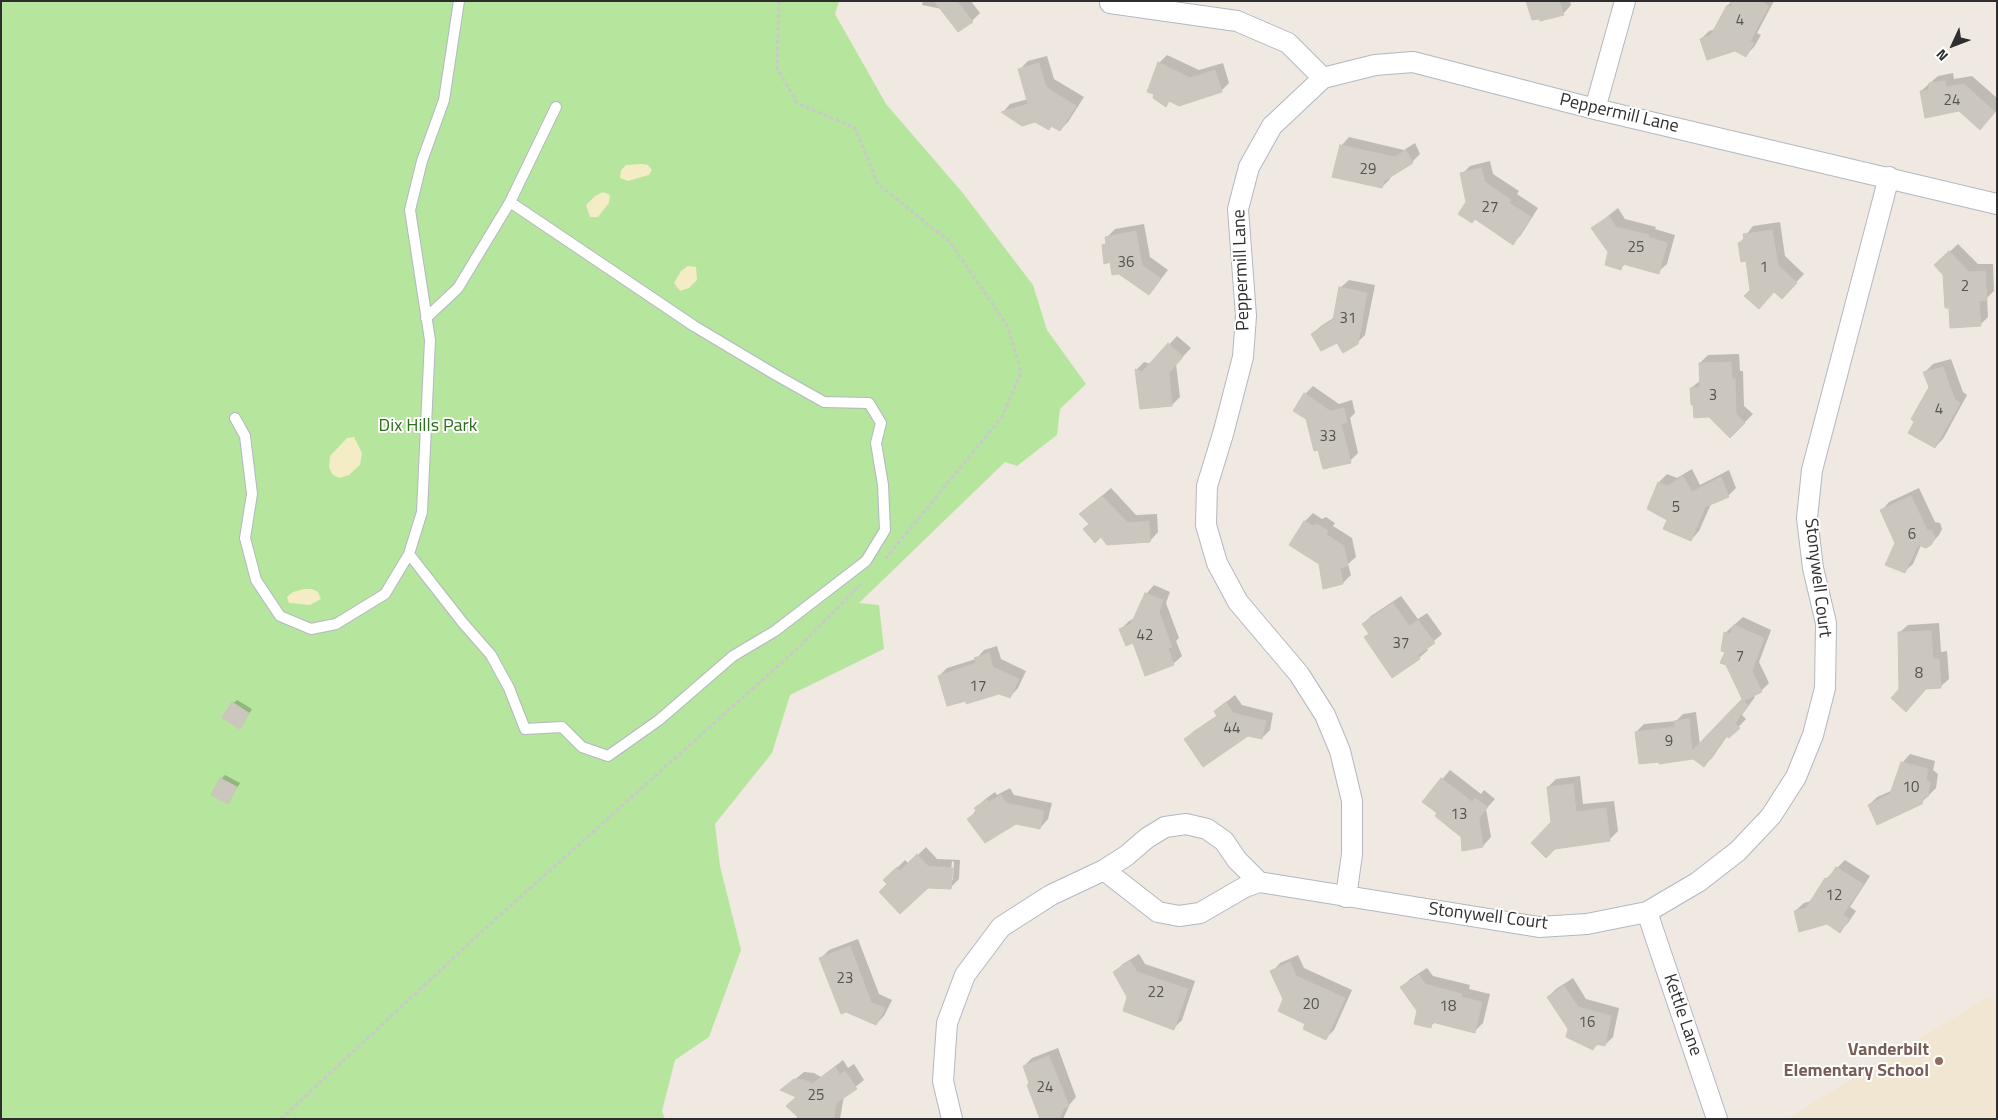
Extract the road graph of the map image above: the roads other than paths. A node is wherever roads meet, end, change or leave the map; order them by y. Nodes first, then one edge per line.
1 (459, 1) edge
2 (1625, 1) edge
3 (1110, 4) dead end
4 (1324, 78) junction
5 (556, 107) dead end
6 (1595, 109) junction
7 (1889, 177) junction
8 (510, 202) junction
9 (1997, 204) edge
10 (426, 318) junction
11 (235, 418) dead end
12 (410, 554) junction
13 (1104, 870) junction
14 (1259, 882) junction
15 (1346, 897) junction
16 (1646, 912) junction
17 (952, 1119) edge
18 (1717, 1119) edge

1 - 10 lane
2 - 6 street
3 - 4 street
4 - 6 street, Peppermill Lane
4 - 15 street, Peppermill Lane
5 - 8 lane
6 - 7 street, Peppermill Lane
7 - 9 street, Peppermill Lane
7 - 16 street, Stonywell Court
8 - 10 lane
8 - 12 lane
10 - 12 lane
11 - 12 lane
13 - 14 street
13 - 14 street
13 - 17 street
14 - 15 street, Stonywell Court
15 - 16 street, Stonywell Court
16 - 18 street, Kettle Lane

